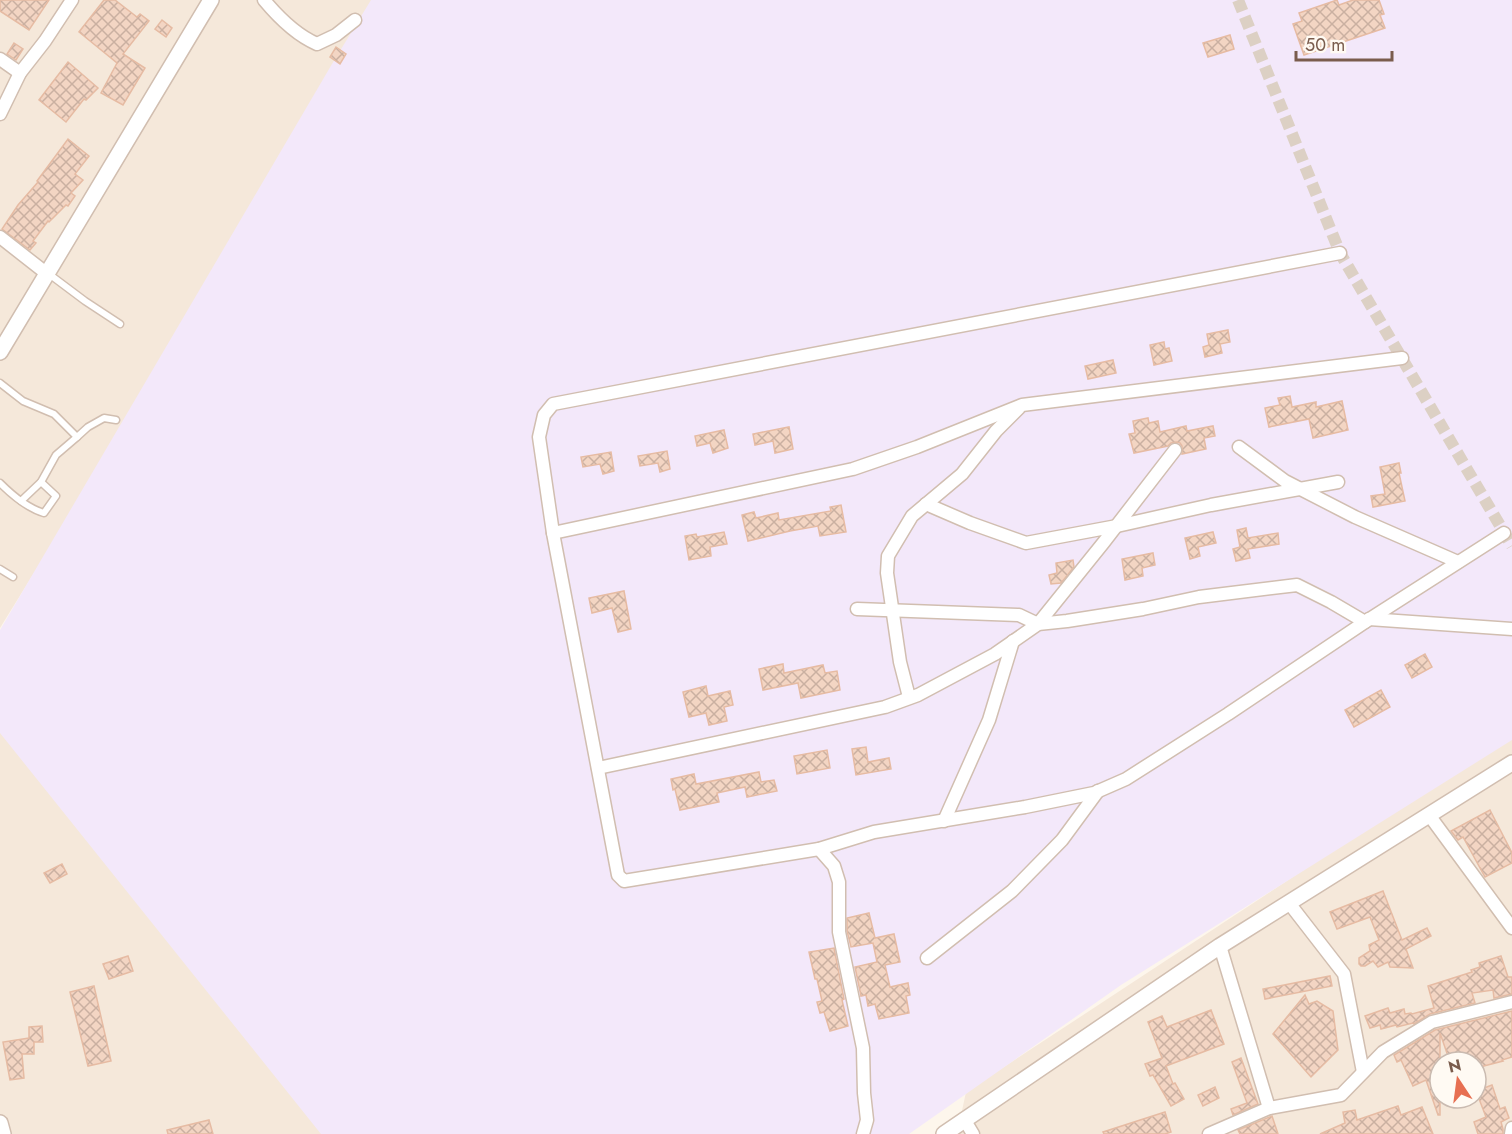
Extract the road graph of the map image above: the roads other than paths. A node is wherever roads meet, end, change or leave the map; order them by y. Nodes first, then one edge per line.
1 (72, 0) edge
2 (211, 0) edge
3 (264, 0) edge
4 (355, 20) dead end
5 (0, 59) edge
6 (20, 73) junction
7 (0, 114) edge
8 (0, 237) edge
9 (1340, 253) dead end
10 (47, 272) junction
11 (120, 324) dead end
12 (0, 352) edge
13 (1402, 357) dead end
14 (0, 383) edge
15 (1022, 405) junction
16 (116, 420) dead end
17 (76, 437) junction
18 (1239, 447) dead end
19 (1175, 450) dead end
20 (41, 482) junction
21 (1338, 482) dead end
22 (0, 483) edge
23 (1300, 489) junction
24 (21, 501) junction
25 (926, 504) junction
26 (1117, 526) junction
27 (553, 533) junction
28 (1504, 533) dead end
29 (1458, 562) junction
30 (0, 569) edge
31 (13, 577) dead end
32 (857, 609) dead end
33 (893, 610) junction
34 (1367, 620) junction
35 (1038, 624) junction
36 (1512, 629) edge
37 (1013, 642) junction
38 (909, 698) junction
39 (1512, 763) edge
40 (598, 768) junction
41 (1098, 791) junction
42 (1429, 815) junction
43 (944, 820) junction
44 (819, 849) junction
45 (1288, 903) junction
46 (1512, 928) edge
47 (1220, 946) junction
48 (927, 958) dead end
49 (1512, 1002) edge
50 (1363, 1072) junction
51 (1269, 1108) junction
52 (964, 1119) junction
53 (0, 1123) edge
54 (1512, 1128) edge
55 (3, 1134) edge
56 (863, 1134) edge
57 (944, 1134) edge
58 (974, 1134) edge
59 (1209, 1134) edge
60 (1511, 1134) edge

1 - 6 street
2 - 10 street
3 - 4 street
5 - 6 street
6 - 7 street
8 - 10 street
9 - 27 street
10 - 11 lane
10 - 12 street
13 - 15 street
14 - 17 lane
15 - 25 street
15 - 27 street
16 - 17 lane
17 - 20 lane
18 - 23 street
19 - 26 street
20 - 24 lane
20 - 24 lane
21 - 23 street
22 - 24 lane
23 - 26 street
23 - 29 street
25 - 26 street
25 - 33 street
26 - 35 street
27 - 40 street
28 - 29 street
29 - 34 street
30 - 31 lane
32 - 33 street
33 - 35 street
33 - 38 street
34 - 35 street
34 - 36 street
34 - 41 street
35 - 37 street
37 - 38 street
37 - 43 street
38 - 40 street
39 - 42 street
40 - 44 street
41 - 43 street
41 - 48 street
42 - 45 street
42 - 46 street
43 - 44 street
44 - 56 street
45 - 47 street
45 - 50 street
47 - 51 street
47 - 52 street
49 - 50 street
50 - 51 street
51 - 59 street
52 - 57 street
52 - 58 street
53 - 55 street
54 - 60 street

